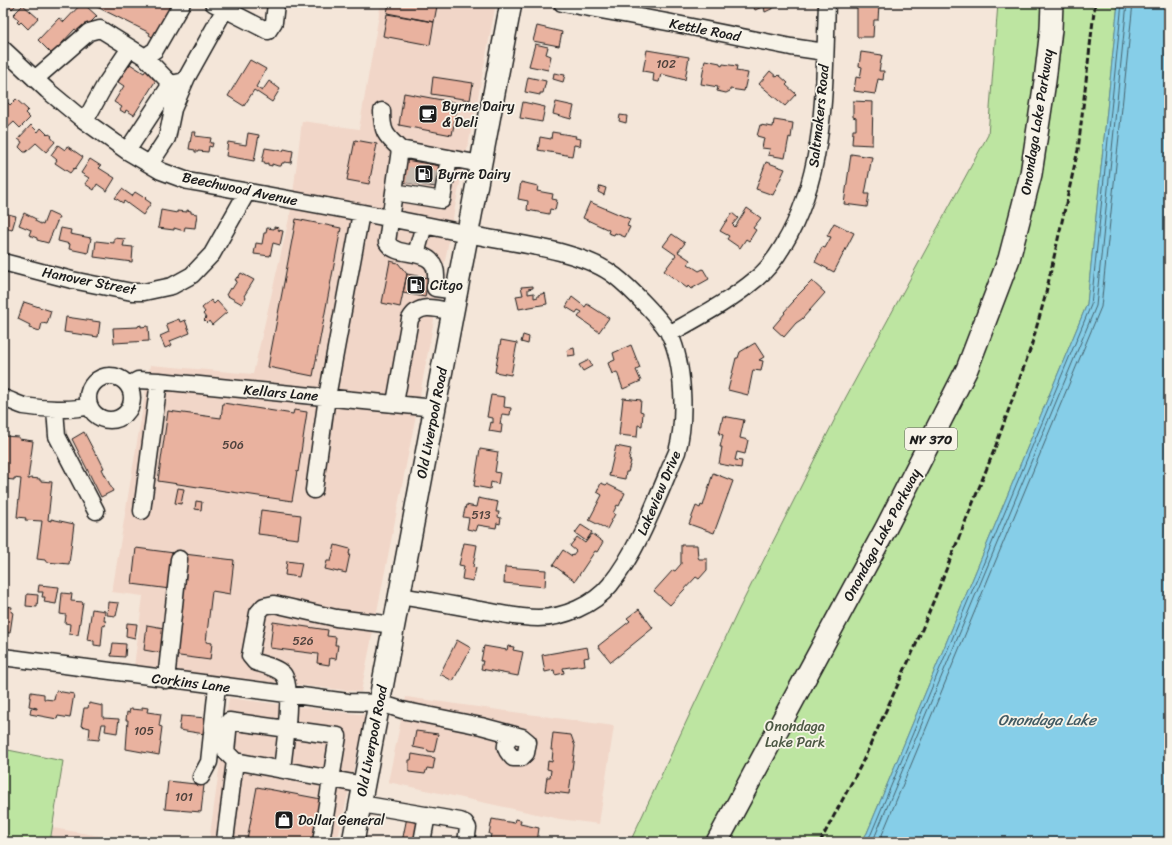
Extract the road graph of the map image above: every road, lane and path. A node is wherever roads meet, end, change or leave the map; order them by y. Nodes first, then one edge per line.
1 (182, 3) edge
2 (276, 3) edge
3 (511, 3) edge
4 (562, 3) edge
5 (828, 3) edge
6 (1052, 3) edge
7 (219, 6) edge
8 (130, 48) junction
9 (3, 49) edge
10 (826, 52) junction
11 (145, 57) junction
12 (35, 79) junction
13 (178, 82) junction
14 (382, 111) dead end
15 (85, 121) junction
16 (400, 149) junction
17 (127, 151) junction
18 (440, 160) junction
19 (150, 164) junction
20 (481, 164) junction
21 (247, 192) junction
22 (394, 192) junction
23 (361, 213) junction
24 (391, 219) junction
25 (424, 225) junction
26 (468, 234) junction
27 (416, 254) junction
28 (3, 262) edge
29 (435, 288) junction
30 (457, 291) junction
31 (431, 308) junction
32 (453, 312) junction
33 (669, 334) junction
34 (160, 381) junction
35 (129, 386) junction
36 (327, 397) junction
37 (3, 398) edge
38 (395, 404) junction
39 (89, 406) junction
40 (436, 408) junction
41 (55, 409) junction
42 (314, 490) dead end
43 (142, 510) dead end
44 (96, 511) dead end
45 (180, 559) dead end
46 (399, 596) junction
47 (394, 625) junction
48 (3, 657) edge
49 (166, 680) junction
50 (217, 686) junction
51 (287, 695) junction
52 (380, 703) junction
53 (286, 728) junction
54 (512, 734) dead end
55 (235, 760) junction
56 (282, 769) junction
57 (201, 778) dead end
58 (332, 778) junction
59 (362, 794) junction
60 (428, 815) junction
61 (226, 842) edge
62 (321, 842) edge
63 (353, 842) edge
64 (422, 842) edge
65 (466, 842) edge
66 (717, 842) edge

1 - 11 street
2 - 7 street
3 - 20 main road, Old Liverpool Road
4 - 10 street, Kettle Road
5 - 10 street, Saltmakers Road
6 - 66 main road, Onondaga Lake Parkway / NY 370
7 - 13 street
8 - 11 street
8 - 12 street
8 - 15 street
9 - 12 street, Beechwood Avenue
10 - 33 street, Saltmakers Road
11 - 13 street
12 - 15 street, Beechwood Avenue
13 - 17 street
13 - 19 street
14 - 16 street
15 - 17 street, Beechwood Avenue
16 - 18 street
16 - 22 street
17 - 19 street, Beechwood Avenue
18 - 20 street
18 - 22 street
19 - 21 street, Beechwood Avenue
20 - 26 main road, Old Liverpool Road
21 - 23 street, Beechwood Avenue
21 - 28 street, Hanover Street
22 - 24 street
23 - 24 street, Beechwood Avenue
23 - 36 street
24 - 25 street, Beechwood Avenue
24 - 27 street
25 - 26 street, Beechwood Avenue
25 - 27 street
26 - 30 main road, Old Liverpool Road
26 - 33 street, Lakeview Drive
27 - 29 street
29 - 30 street
29 - 31 street
30 - 32 main road, Old Liverpool Road
31 - 32 street
31 - 38 street
32 - 40 main road, Old Liverpool Road
33 - 46 street, Lakeview Drive
34 - 35 street, Kellars Lane
34 - 36 street, Kellars Lane
34 - 43 street
35 - 39 street
35 - 39 street
36 - 38 street, Kellars Lane
36 - 42 street
37 - 41 street
38 - 40 street, Kellars Lane
39 - 41 street
40 - 46 main road, Old Liverpool Road
41 - 44 street
45 - 49 street
46 - 47 main road, Old Liverpool Road
47 - 51 street
47 - 52 main road, Old Liverpool Road
48 - 49 street, Corkins Lane
49 - 50 street, Corkins Lane
50 - 51 street, Corkins Lane
50 - 57 street
51 - 52 street, Corkins Lane
51 - 53 street
52 - 54 street, Corkins Lane
52 - 59 main road, Old Liverpool Road
53 - 55 street
53 - 56 street
53 - 58 street
55 - 56 street
55 - 61 street
56 - 58 street
58 - 59 street
58 - 62 street
59 - 60 street
59 - 63 main road, Old Liverpool Road
60 - 64 street
60 - 65 street

